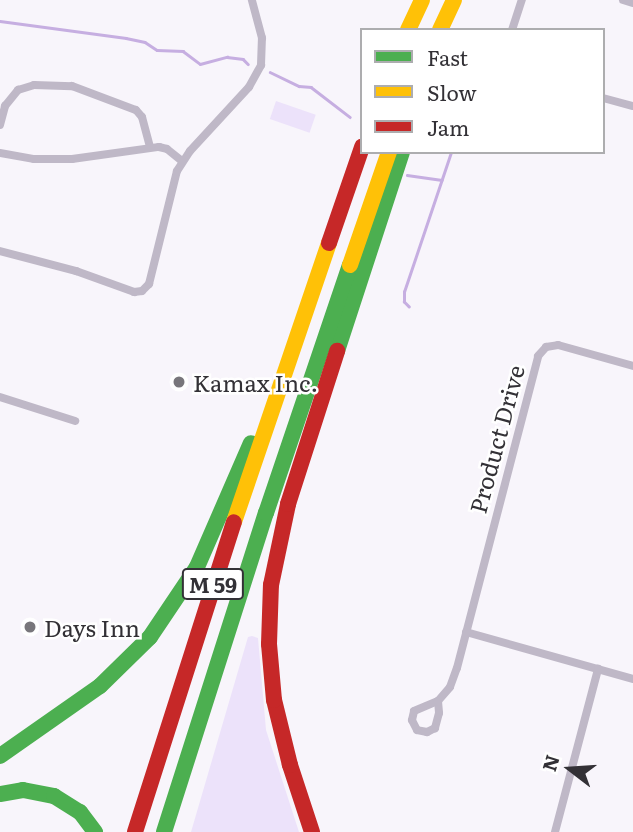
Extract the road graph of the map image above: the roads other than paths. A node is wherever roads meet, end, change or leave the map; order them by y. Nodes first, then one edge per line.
1 (252, 0) edge
2 (422, 0) edge
3 (455, 0) edge
4 (522, 0) edge
5 (623, 0) edge
6 (633, 3) edge
7 (409, 28) edge
8 (443, 28) edge
9 (513, 28) edge
10 (605, 99) edge
11 (633, 106) edge
12 (0, 125) edge
13 (150, 147) junction
14 (0, 153) edge
15 (360, 153) edge
16 (388, 154) edge
17 (401, 154) edge
18 (182, 161) junction
19 (0, 251) edge
20 (297, 338) junction
21 (633, 366) edge
22 (0, 397) edge
23 (75, 421) dead end
24 (466, 632) junction
25 (598, 669) junction
26 (633, 679) edge
27 (438, 701) dead end
28 (0, 756) edge
29 (0, 794) edge
30 (95, 832) edge
31 (135, 832) edge
32 (164, 832) edge
33 (312, 832) edge
34 (555, 832) edge

1 - 18 street
2 - 7 highway
3 - 8 highway
4 - 9 street
5 - 6 street
10 - 11 street
12 - 13 street
13 - 14 street
13 - 18 street
15 - 20 highway, M 59
16 - 32 highway, M 59
17 - 33 highway
18 - 19 street
20 - 28 highway
20 - 31 highway, M 59
21 - 24 street, Product Drive
22 - 23 street
24 - 25 street
24 - 27 street
25 - 26 street
25 - 34 street
29 - 30 highway

